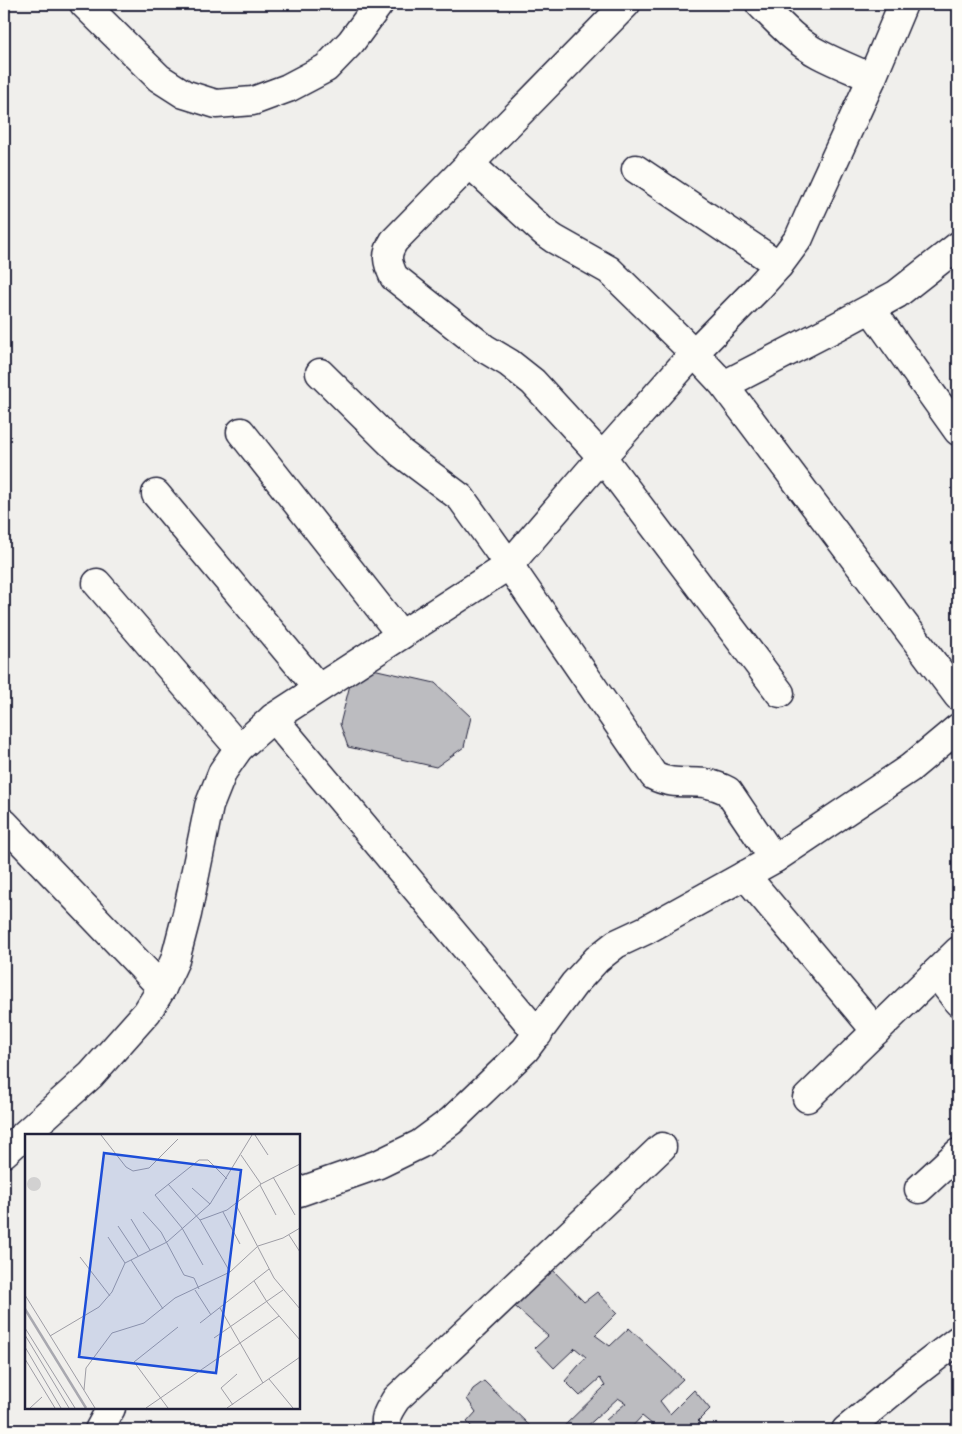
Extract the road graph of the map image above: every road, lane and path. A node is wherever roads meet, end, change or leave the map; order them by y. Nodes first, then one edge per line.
1 (84, 4) edge
2 (379, 4) edge
3 (626, 4) edge
4 (760, 4) edge
5 (903, 4) edge
6 (872, 78) junction
7 (469, 164) junction
8 (636, 169) dead end
9 (958, 246) edge
10 (779, 265) junction
11 (871, 309) junction
12 (694, 353) junction
13 (320, 373) dead end
14 (724, 385) junction
15 (958, 431) edge
16 (241, 432) dead end
17 (602, 457) junction
18 (156, 494) dead end
19 (509, 565) junction
20 (98, 583) dead end
21 (401, 635) junction
22 (318, 688) junction
23 (780, 693) dead end
24 (958, 696) edge
25 (273, 718) junction
26 (958, 728) edge
27 (239, 748) junction
28 (4, 823) edge
29 (774, 859) junction
30 (745, 874) junction
31 (958, 951) edge
32 (936, 973) junction
33 (162, 988) junction
34 (958, 1002) edge
35 (876, 1031) junction
36 (538, 1034) junction
37 (807, 1098) dead end
38 (25, 1134) edge
39 (25, 1134) edge
40 (662, 1147) dead end
41 (4, 1153) edge
42 (958, 1153) edge
43 (919, 1188) dead end
44 (300, 1192) edge
45 (958, 1340) edge
46 (110, 1409) edge
47 (99, 1430) edge
48 (388, 1430) edge
49 (846, 1430) edge

1 - 2 street
3 - 7 street
4 - 6 street
5 - 6 street
6 - 10 street
7 - 12 street
7 - 17 street
8 - 10 street
9 - 11 street
10 - 12 street
11 - 14 street
11 - 15 street
12 - 14 street
12 - 17 street
13 - 19 street
14 - 24 street
16 - 21 street
17 - 19 street
17 - 23 street
18 - 22 street
19 - 21 street
19 - 29 street
20 - 27 street
21 - 22 street
22 - 25 street
25 - 27 street
25 - 36 street
26 - 29 street
27 - 33 street
28 - 33 street
29 - 30 street
30 - 35 street
30 - 36 street
31 - 32 street
32 - 34 street
32 - 35 street
33 - 39 street
35 - 37 street
36 - 44 street
38 - 41 street
40 - 48 street
42 - 43 street
45 - 49 street
46 - 47 street

